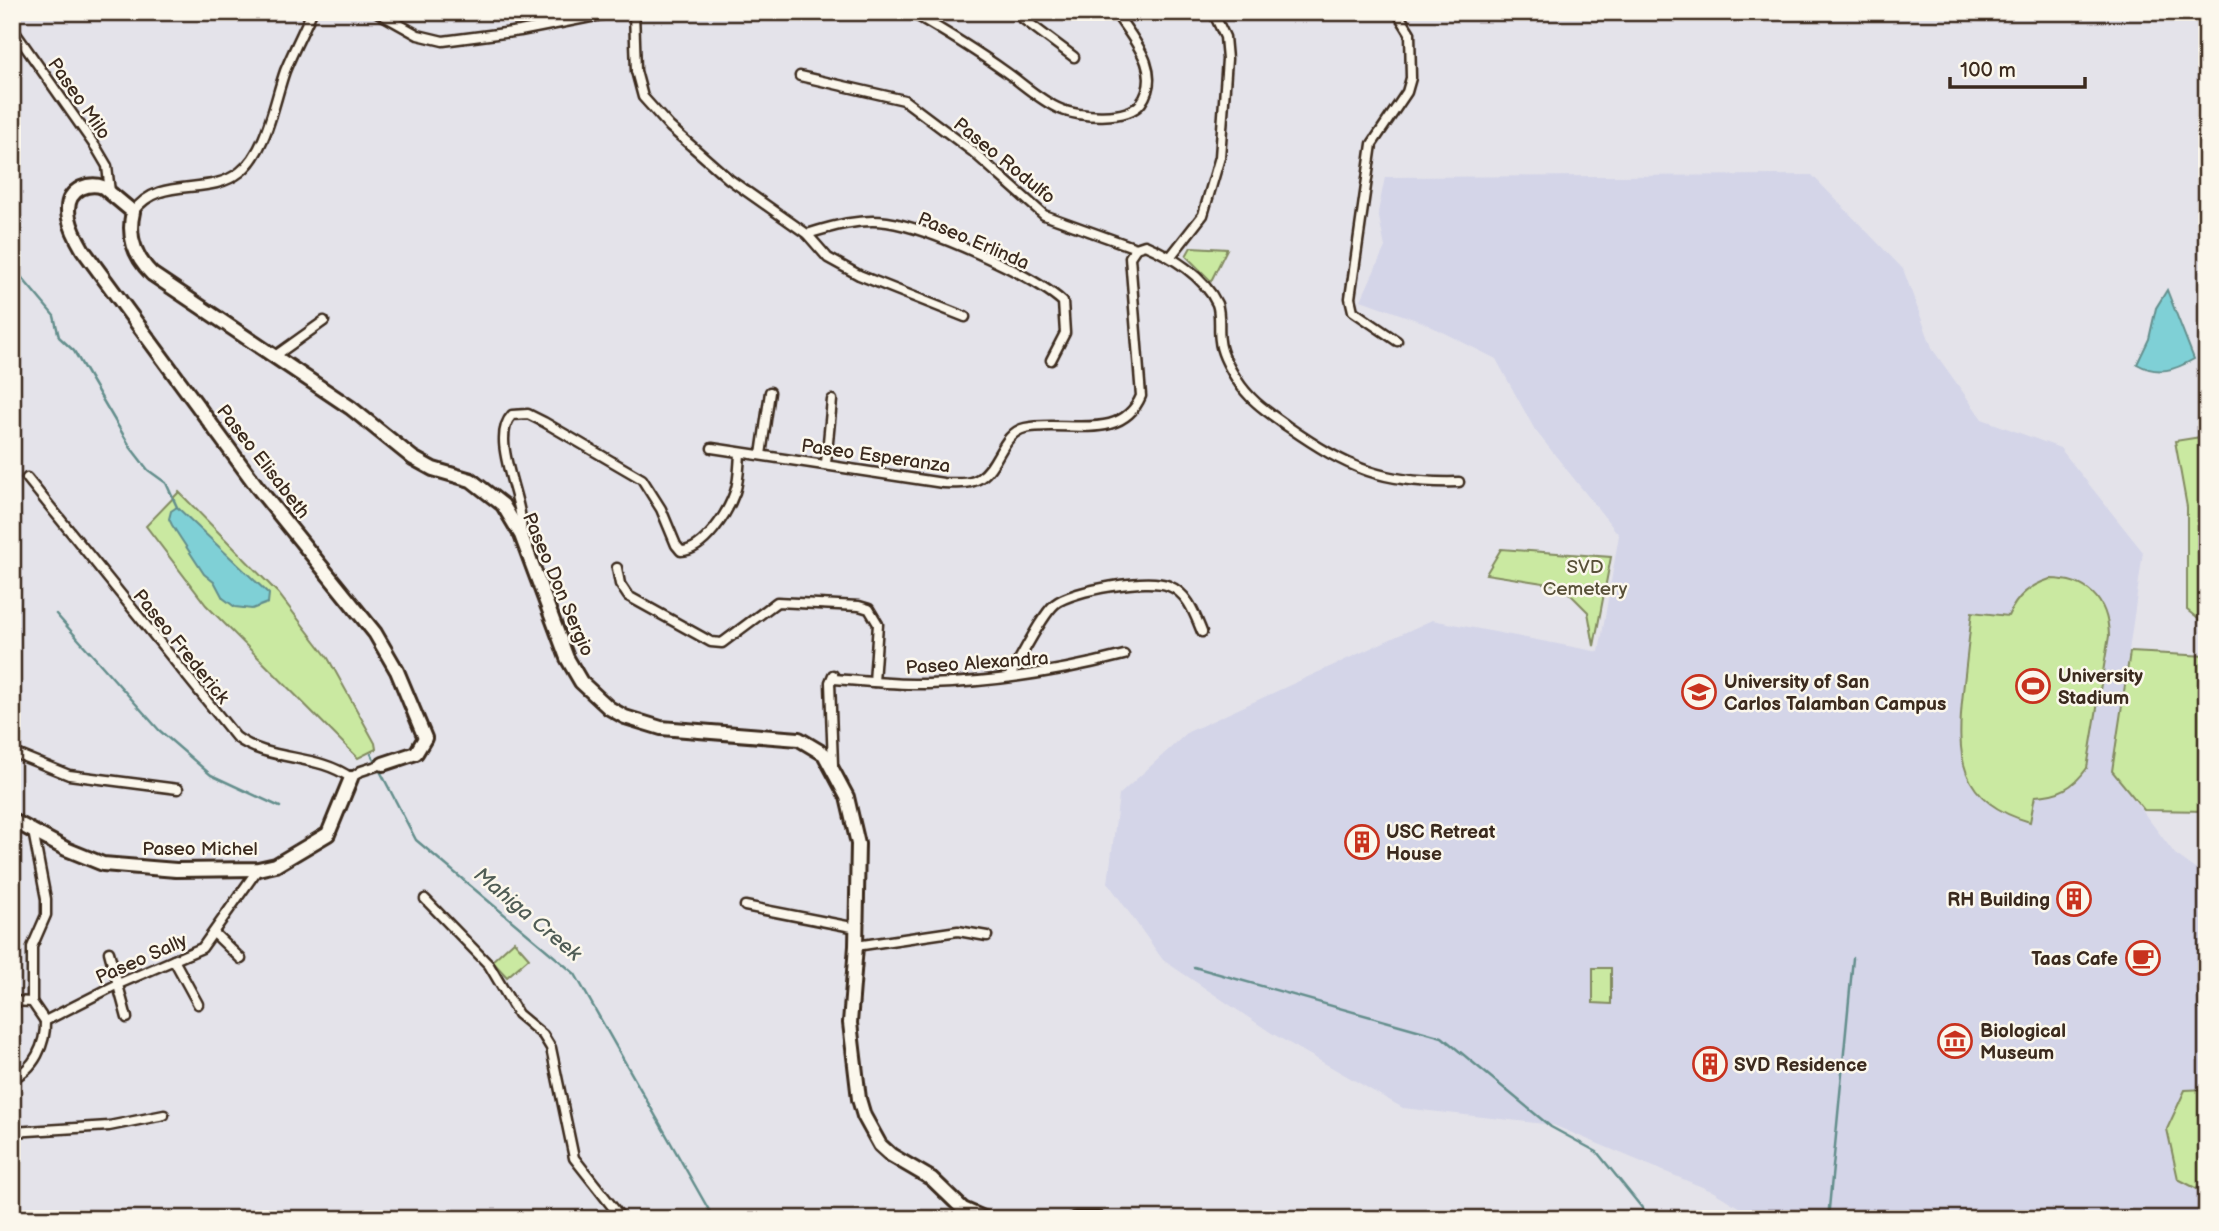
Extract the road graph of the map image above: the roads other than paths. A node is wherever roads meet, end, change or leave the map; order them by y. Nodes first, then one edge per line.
1 (312, 12) edge
2 (377, 12) edge
3 (615, 12) edge
4 (634, 12) edge
5 (911, 12) edge
6 (1014, 12) edge
7 (1115, 12) edge
8 (1213, 12) edge
9 (1397, 12) edge
10 (12, 27) edge
11 (1074, 57) dead end
12 (800, 76) dead end
13 (110, 192) junction
14 (133, 212) junction
15 (807, 234) junction
16 (1136, 248) junction
17 (1171, 256) junction
18 (965, 317) dead end
19 (324, 321) dead end
20 (1397, 341) dead end
21 (275, 356) junction
22 (1051, 360) dead end
23 (770, 392) dead end
24 (832, 400) dead end
25 (712, 448) dead end
26 (740, 454) junction
27 (761, 455) junction
28 (826, 464) junction
29 (27, 478) dead end
30 (1459, 482) dead end
31 (521, 535) junction
32 (617, 568) dead end
33 (1202, 632) dead end
34 (1124, 655) dead end
35 (1009, 677) junction
36 (874, 682) junction
37 (12, 752) edge
38 (833, 765) junction
39 (377, 766) joint
40 (351, 778) junction
41 (178, 789) dead end
42 (12, 820) edge
43 (33, 831) junction
44 (258, 869) junction
45 (425, 899) dead end
46 (745, 906) dead end
47 (857, 928) junction
48 (214, 933) junction
49 (987, 936) dead end
50 (856, 946) junction
51 (108, 952) dead end
52 (241, 959) dead end
53 (174, 960) junction
54 (116, 985) junction
55 (12, 1001) edge
56 (32, 1002) junction
57 (198, 1004) dead end
58 (127, 1018) dead end
59 (45, 1021) junction
60 (12, 1078) edge
61 (164, 1115) dead end
62 (12, 1132) edge
63 (622, 1219) edge
64 (986, 1219) edge
65 (1076, 1219) edge
66 (1098, 1219) edge

1 - 14 street
2 - 3 street
4 - 15 street
5 - 7 street
6 - 11 street
8 - 17 street
9 - 20 street
10 - 13 street, Paseo Milo
12 - 16 street, Paseo Rodulfo
13 - 14 street
13 - 39 street, Paseo Elisabeth
14 - 21 street, Paseo Don Sergio
15 - 18 street
15 - 22 street, Paseo Erlinda
16 - 17 street, Paseo Rodulfo
16 - 28 street, Paseo Esperanza
17 - 30 street, Paseo Rodulfo
19 - 21 street
21 - 31 street, Paseo Don Sergio
23 - 27 street
24 - 28 street
25 - 26 street, Paseo Esperanza
26 - 27 street, Paseo Esperanza
26 - 31 street
27 - 28 street, Paseo Esperanza
29 - 40 street, Paseo Frederick
31 - 38 street, Paseo Don Sergio
32 - 36 street
33 - 35 street
34 - 35 street, Paseo Alexandra
35 - 36 street, Paseo Alexandra
36 - 38 street, Paseo Alexandra
37 - 41 street
38 - 47 street, Paseo Don Sergio
39 - 40 street, Paseo Elisabeth
40 - 44 street, Paseo Michel
42 - 43 street, Paseo Michel
43 - 44 street, Paseo Michel
43 - 56 street
44 - 48 street, Paseo Sally
45 - 63 street
46 - 47 street
47 - 50 street, Paseo Don Sergio
48 - 52 street
48 - 53 street, Paseo Sally
49 - 50 street
50 - 64 street, Paseo Don Sergio
51 - 54 street
53 - 54 street, Paseo Sally
53 - 57 street
54 - 58 street
54 - 59 street, Paseo Sally
55 - 56 street
56 - 59 street
59 - 60 street
61 - 62 street
65 - 66 street

